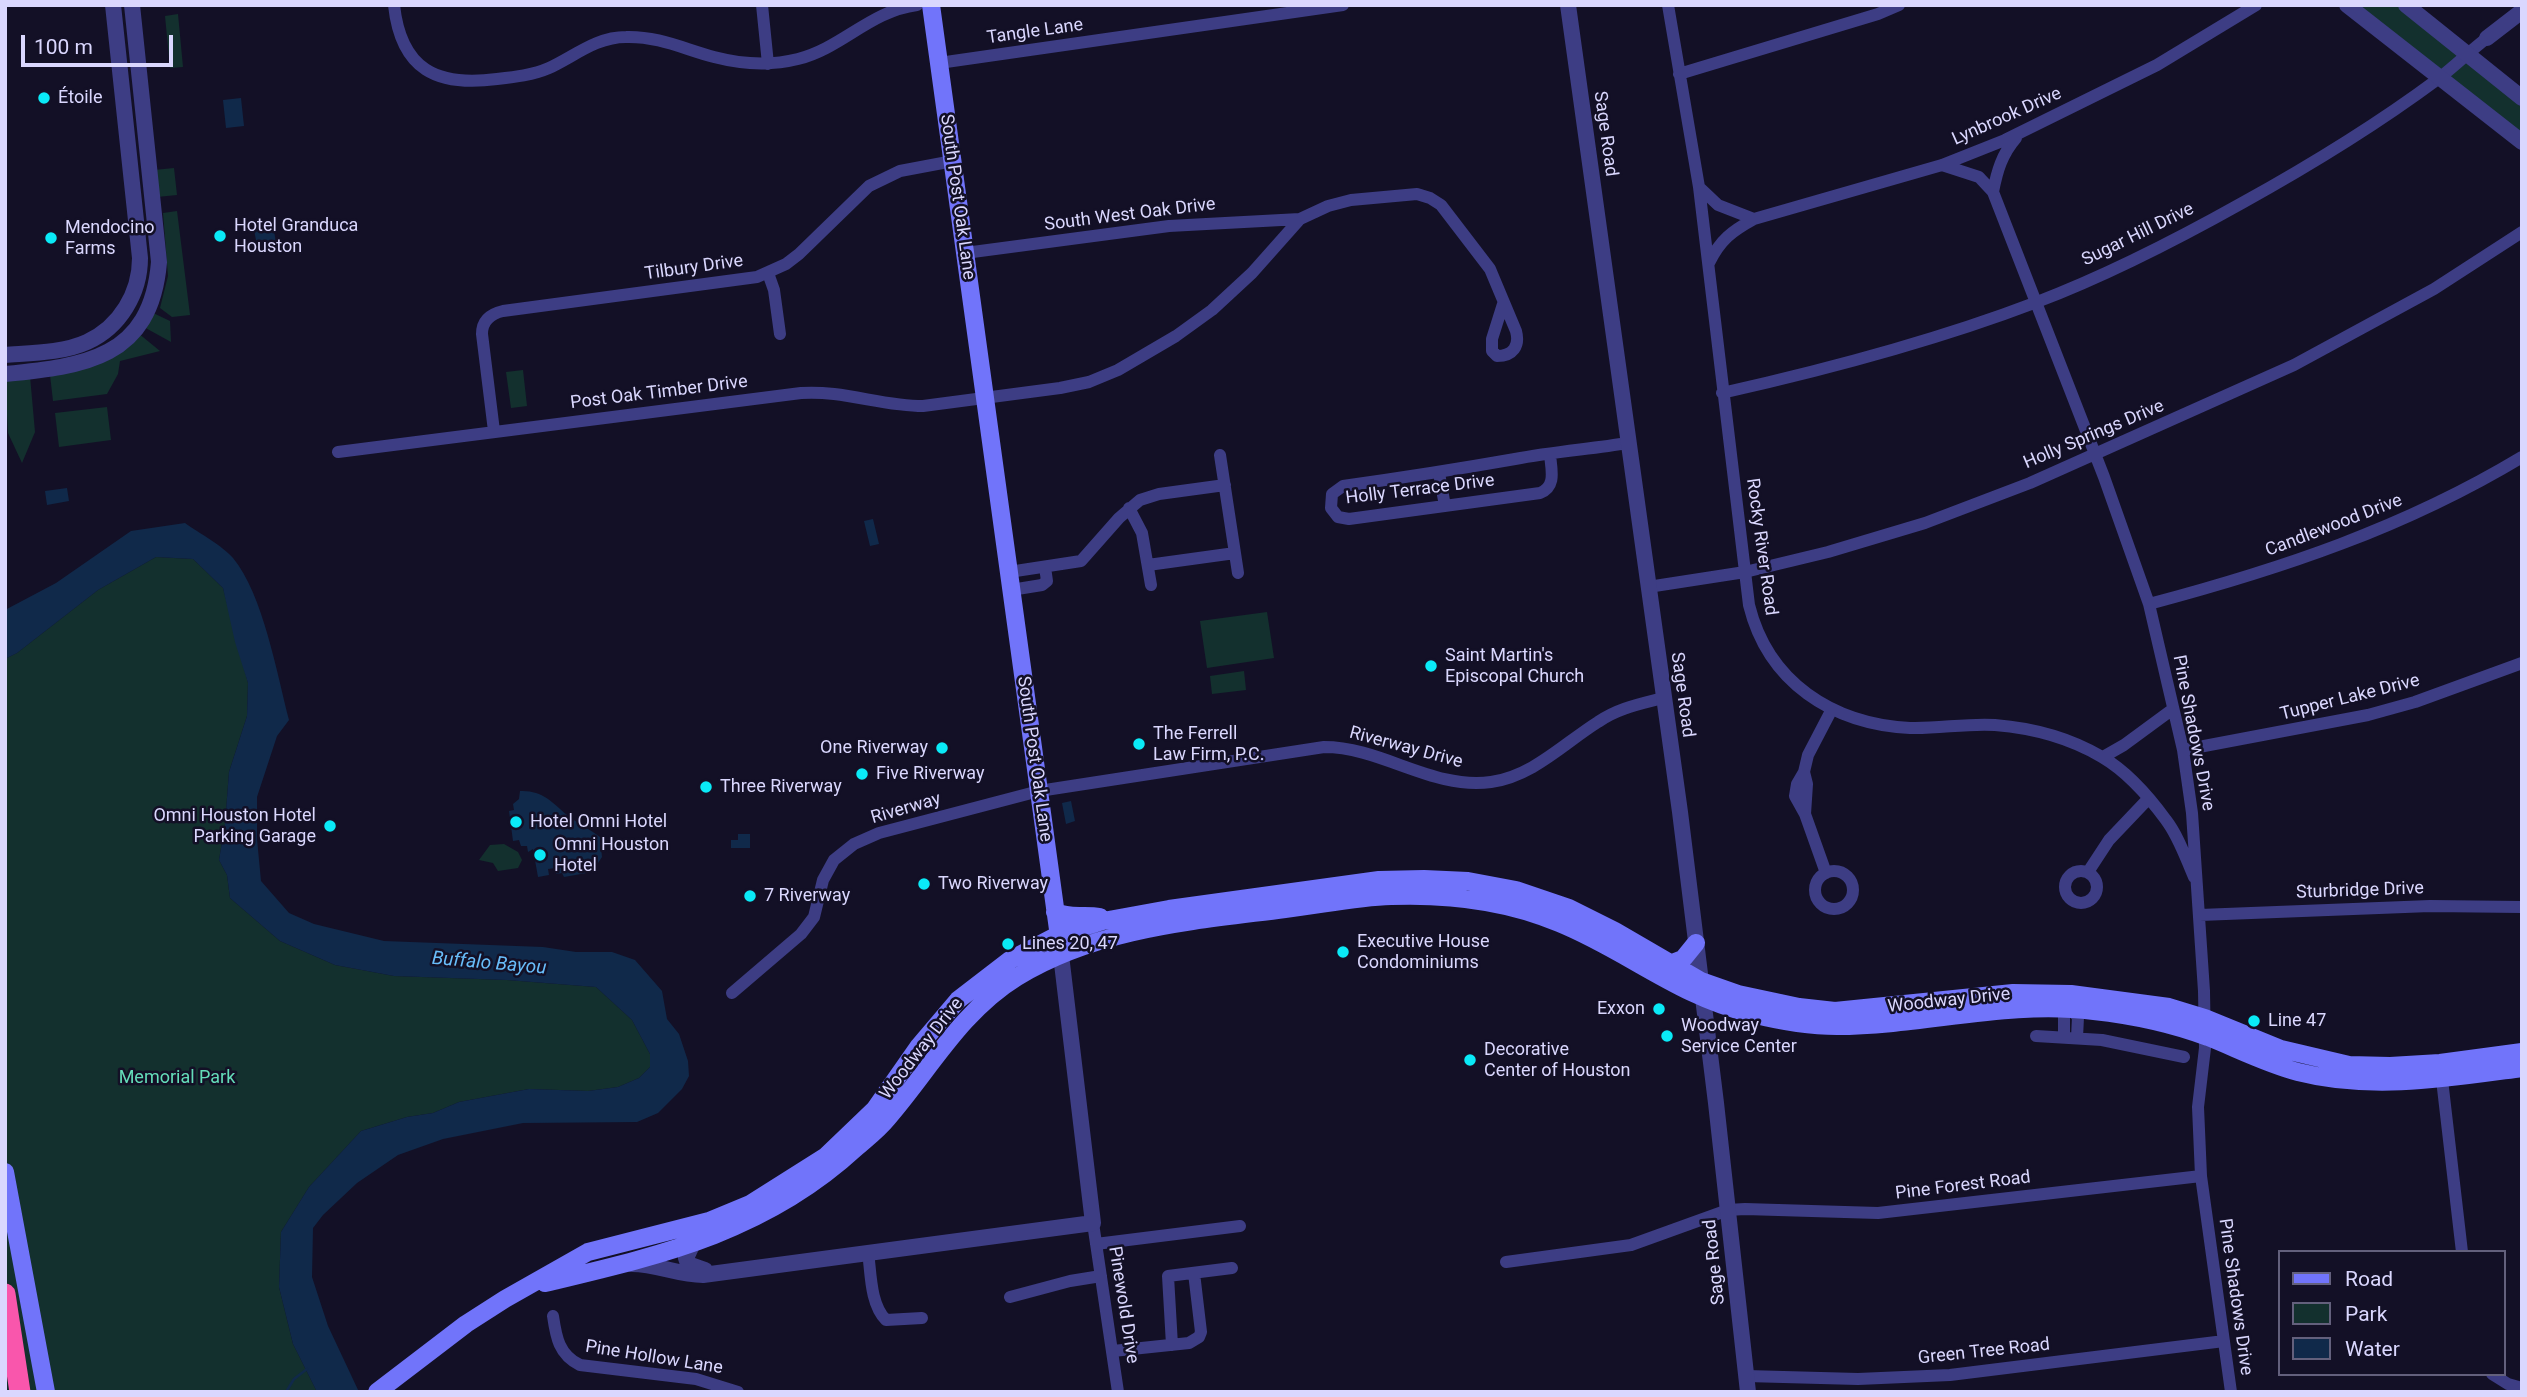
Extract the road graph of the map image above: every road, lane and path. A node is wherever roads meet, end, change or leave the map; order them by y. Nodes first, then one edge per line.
1 (113, 5) edge
2 (132, 5) edge
3 (394, 5) edge
4 (762, 5) edge
5 (917, 5) edge
6 (931, 5) edge
7 (1343, 5) edge
8 (1569, 5) edge
9 (1668, 5) edge
10 (1899, 5) edge
11 (2256, 5) edge
12 (2347, 5) edge
13 (2406, 5) edge
14 (2522, 11) edge
15 (2487, 38) joint
16 (2467, 54) junction
17 (939, 63) junction
18 (768, 64) junction
19 (1679, 74) junction
20 (140, 77) junction
21 (2438, 78) junction
22 (121, 79) junction
23 (2522, 98) edge
24 (2020, 133) junction
25 (2522, 142) edge
26 (953, 161) junction
27 (1942, 165) junction
28 (1699, 187) junction
29 (1993, 192) junction
30 (152, 199) junction
31 (134, 202) junction
32 (1300, 219) junction
33 (1754, 219) junction
34 (2522, 232) edge
35 (965, 253) junction
36 (1709, 263) junction
37 (768, 273) junction
38 (2037, 302) junction
39 (1503, 304) dead end
40 (780, 334) dead end
41 (38, 352) junction
42 (5, 355) edge
43 (40, 371) junction
44 (5, 374) edge
45 (1722, 393) junction
46 (985, 398) junction
47 (494, 431) junction
48 (1628, 443) junction
49 (338, 452) dead end
50 (1550, 454) junction
51 (1220, 455) dead end
52 (2095, 455) junction
53 (2522, 457) edge
54 (1439, 473) junction
55 (1225, 485) junction
56 (1445, 506) junction
57 (1129, 508) junction
58 (1235, 553) junction
59 (1148, 565) junction
60 (1745, 572) junction
61 (1238, 573) dead end
62 (1010, 581) junction
63 (1151, 585) dead end
64 (1648, 587) junction
65 (2149, 604) junction
66 (2522, 663) edge
67 (1663, 698) junction
68 (1832, 709) junction
69 (2173, 709) junction
70 (2183, 750) junction
71 (2103, 757) junction
72 (1038, 791) junction
73 (2148, 799) junction
74 (2088, 872) dead end
75 (1826, 873) dead end
76 (2197, 884) junction
77 (1392, 888) junction
78 (2522, 907) edge
79 (1226, 909) junction
80 (1055, 912) junction
81 (2200, 915) junction
82 (1111, 919) junction
83 (1058, 935) junction
84 (1696, 943) junction
85 (1061, 955) junction
86 (1670, 964) junction
87 (1702, 990) junction
88 (732, 993) dead end
89 (2071, 1001) junction
90 (2205, 1027) junction
91 (2036, 1036) dead end
92 (2064, 1037) junction
93 (2077, 1038) junction
94 (2522, 1052) edge
95 (2184, 1057) dead end
96 (2522, 1068) edge
97 (2441, 1071) junction
98 (912, 1072) junction
99 (5, 1172) edge
100 (2201, 1176) junction
101 (1728, 1210) junction
102 (724, 1223) junction
103 (1093, 1223) junction
104 (1240, 1226) dead end
105 (693, 1243) junction
106 (1096, 1244) junction
107 (2462, 1250) edge
108 (868, 1252) junction
109 (1506, 1262) dead end
110 (623, 1265) junction
111 (1232, 1268) dead end
112 (718, 1271) junction
113 (1194, 1273) junction
114 (1101, 1276) junction
115 (525, 1288) junction
116 (5, 1294) edge
117 (1010, 1297) dead end
118 (553, 1316) dead end
119 (922, 1318) dead end
120 (2224, 1341) junction
121 (1172, 1345) junction
122 (1113, 1351) junction
123 (2494, 1376) edge
124 (1747, 1384) edge
125 (2522, 1388) edge
126 (20, 1392) edge
127 (46, 1392) edge
128 (377, 1392) edge
129 (738, 1392) edge
130 (1118, 1392) edge
131 (2231, 1392) edge

1 - 22 street
2 - 20 street
3 - 18 street
4 - 18 street
5 - 18 street
6 - 17 main road, South Post Oak Lane
7 - 17 street, Tangle Lane
8 - 48 street, Sage Road
9 - 19 street, Rocky River Road
10 - 19 street
11 - 24 street, Lynbrook Drive
12 - 21 street
13 - 16 street
14 - 15 street, Sugar Hill Drive
15 - 16 street, Sugar Hill Drive
16 - 21 street, Sugar Hill Drive
16 - 23 street
17 - 26 main road, South Post Oak Lane
19 - 28 street, Rocky River Road
20 - 22 street
20 - 30 street
21 - 25 street
21 - 38 street, Sugar Hill Drive
22 - 31 street
24 - 27 street, Lynbrook Drive
24 - 29 street
26 - 35 main road, South Post Oak Lane
26 - 37 street, Tilbury Drive
27 - 29 street
27 - 33 street, Lynbrook Drive
28 - 33 street
28 - 36 street, Rocky River Road
29 - 38 street, Pine Shadows Drive
30 - 31 street
30 - 43 street
31 - 41 street
32 - 35 street, South West Oak Drive
32 - 39 street
32 - 46 street, Post Oak Timber Drive
33 - 36 street, Lynbrook Drive
34 - 52 street, Holly Springs Drive
35 - 46 main road, South Post Oak Lane
36 - 45 street, Rocky River Road
37 - 40 street
37 - 47 street, Tilbury Drive
38 - 45 street, Sugar Hill Drive
38 - 52 street, Pine Shadows Drive
41 - 42 street
41 - 43 street
43 - 44 street
45 - 60 street, Rocky River Road
46 - 47 street, Post Oak Timber Drive
46 - 62 main road, South Post Oak Lane
47 - 49 street, Post Oak Timber Drive
48 - 50 street, Holly Terrace Drive
48 - 64 street, Sage Road
50 - 54 street, Holly Terrace Drive
50 - 56 street, Holly Terrace Drive
51 - 55 street
52 - 60 street, Holly Springs Drive
52 - 65 street, Pine Shadows Drive
53 - 65 street, Candlewood Drive
54 - 56 street
54 - 56 street, Holly Terrace Drive
55 - 57 street
55 - 58 street
57 - 59 street
57 - 62 street
58 - 59 street
58 - 61 street
59 - 63 street
60 - 64 street, Holly Springs Drive
60 - 68 street, Rocky River Road
62 - 72 main road, South Post Oak Lane
64 - 67 street, Sage Road
65 - 69 street, Pine Shadows Drive
66 - 70 street, Tupper Lake Drive
67 - 72 street, Riverway Drive
67 - 84 street, Sage Road
68 - 71 street, Rocky River Road
68 - 75 street
69 - 70 street, Pine Shadows Drive
69 - 71 street
70 - 76 street, Pine Shadows Drive
71 - 73 street, Rocky River Road
72 - 80 main road, South Post Oak Lane
72 - 88 street, Riverway
73 - 74 street
73 - 76 street, Rocky River Road
76 - 81 street, Pine Shadows Drive
77 - 79 main road, Woodway Drive
77 - 86 main road, Woodway Drive
77 - 87 main road, Woodway Drive
78 - 81 street, Sturbridge Drive
79 - 82 main road, Woodway Drive
79 - 85 main road, Woodway Drive
80 - 82 main road
80 - 83 main road, South Post Oak Lane
81 - 90 street, Pine Shadows Drive
82 - 83 main road, Woodway Drive
83 - 85 main road, South Post Oak Lane
83 - 98 main road, Woodway Drive
84 - 86 main road
84 - 87 street, Sage Road
85 - 98 main road, Woodway Drive
85 - 103 street, South Post Oak Lane
86 - 87 main road, Woodway Drive
87 - 89 main road, Woodway Drive
87 - 101 street, Sage Road
89 - 90 main road, Woodway Drive
89 - 92 street
89 - 93 street
90 - 97 main road, Woodway Drive
90 - 97 main road, Woodway Drive
90 - 100 street, Pine Shadows Drive
91 - 92 street
92 - 93 street
93 - 95 street
94 - 97 main road, Woodway Drive
96 - 97 main road, Woodway Drive
97 - 107 street
98 - 102 main road, Woodway Drive
99 - 127 main road
100 - 101 street, Pine Forest Road
100 - 120 street, Pine Shadows Drive
101 - 109 street, Pine Forest Road
101 - 124 street, Sage Road
102 - 105 main road, Woodway Drive
102 - 115 main road, Woodway Drive
103 - 106 street, Pinewold Drive
103 - 108 street
104 - 106 street
105 - 110 main road, Woodway Drive
105 - 112 street
106 - 114 street, Pinewold Drive
108 - 112 street
108 - 119 street
110 - 112 street
110 - 115 main road, Woodway Drive
111 - 113 street
113 - 121 street
113 - 121 street
114 - 117 street
114 - 122 street, Pinewold Drive
115 - 128 main road, Woodway Drive
116 - 126 highway
118 - 129 street, Pine Hollow Lane
120 - 124 street, Green Tree Road
120 - 131 street, Pine Shadows Drive
121 - 122 street
122 - 130 street, Pinewold Drive
123 - 125 street

